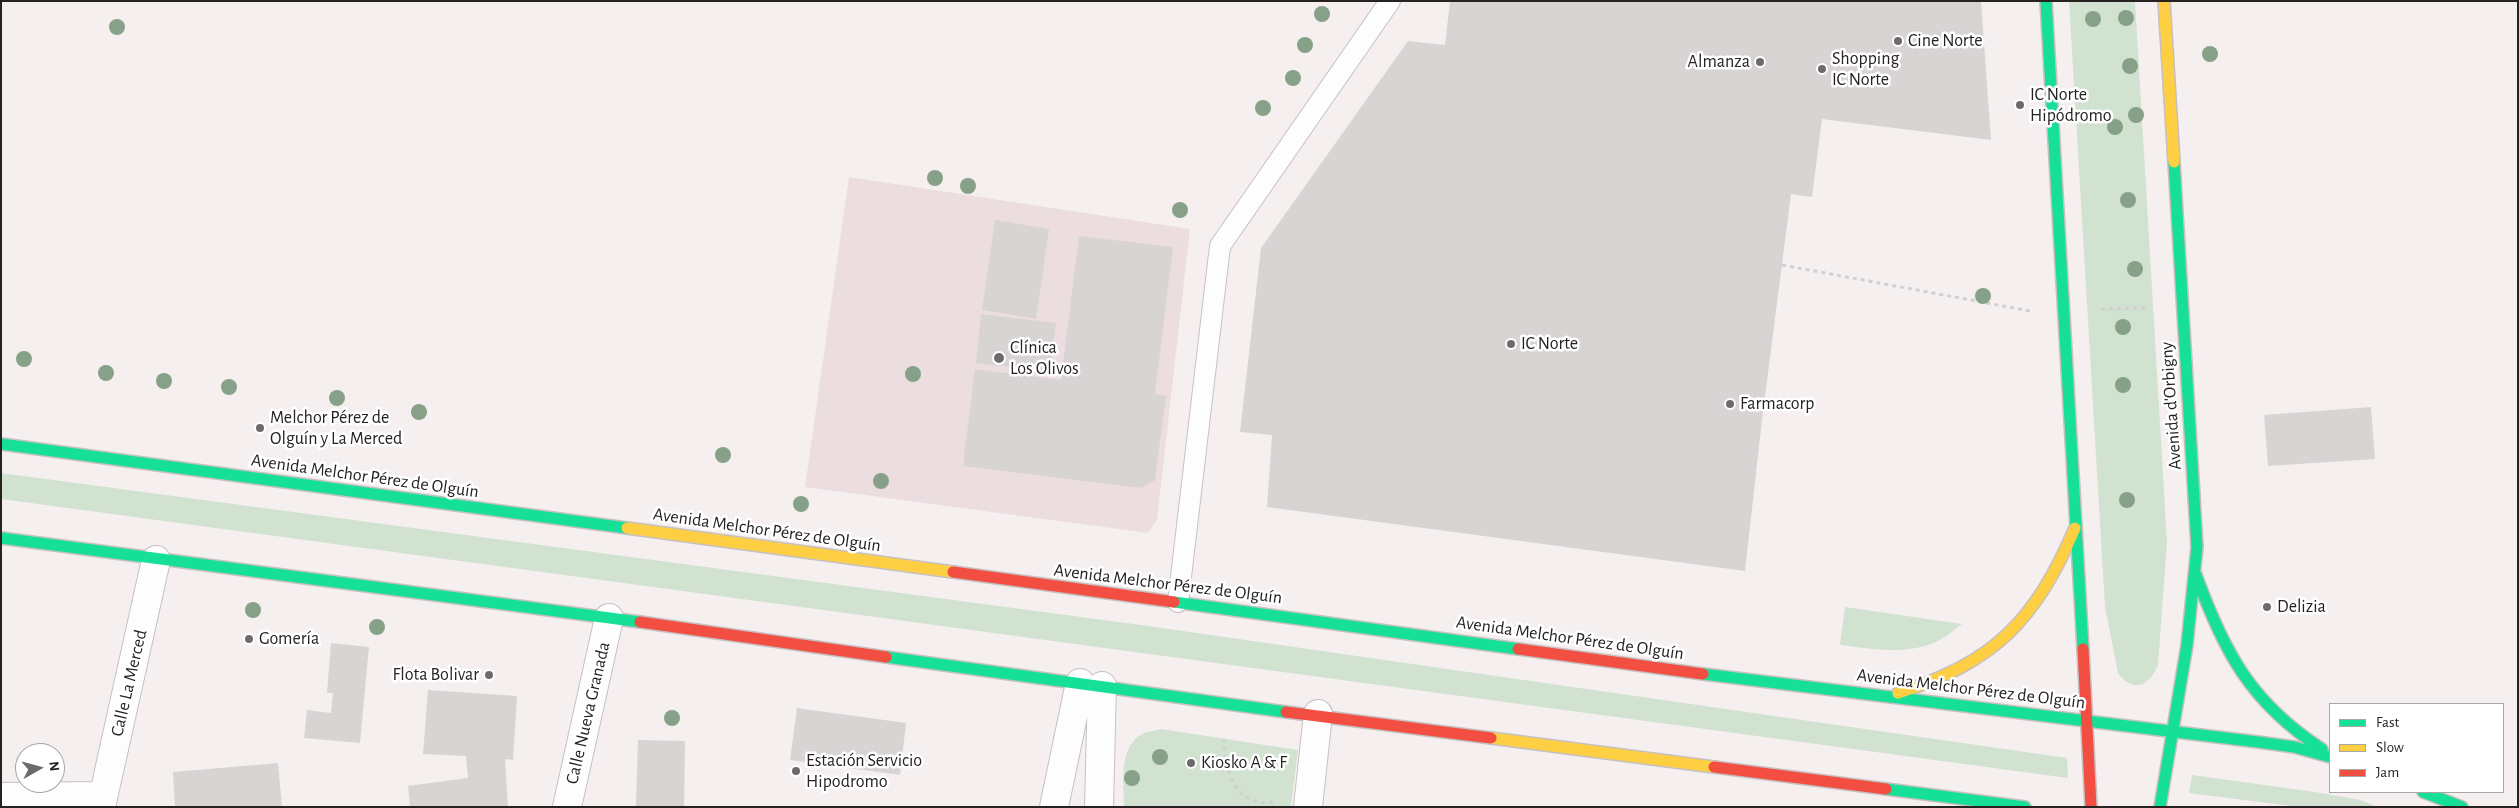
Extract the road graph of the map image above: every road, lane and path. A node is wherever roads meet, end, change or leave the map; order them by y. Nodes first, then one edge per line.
1 (1390, 1) edge
2 (2046, 1) edge
3 (2164, 1) edge
4 (1782, 265) dead end
5 (2153, 308) dead end
6 (2098, 309) dead end
7 (2030, 311) dead end
8 (1, 444) edge
9 (2075, 528) junction
10 (1, 538) edge
11 (156, 560) junction
12 (2196, 576) junction
13 (1178, 602) junction
14 (609, 618) junction
15 (1091, 685) junction
16 (1889, 696) junction
17 (1228, 702) junction
18 (1318, 714) junction
19 (2086, 721) junction
20 (2173, 732) junction
21 (2329, 755) edge
22 (2329, 756) edge
23 (1853, 786) junction
24 (2426, 793) edge
25 (1309, 796) edge
26 (1, 797) edge
27 (102, 802) edge
28 (1898, 803) dead end
29 (567, 807) edge
30 (1054, 807) edge
31 (1099, 807) edge
32 (2025, 807) edge
33 (2091, 807) edge
34 (2160, 807) edge
35 (2462, 807) edge

1 - 13 lane
2 - 9 main road
3 - 12 main road, Avenida d'Orbigny
4 - 7 path
5 - 6 path
8 - 13 main road, Avenida Melchor Pérez de Olguín
9 - 16 main road
9 - 19 main road
10 - 11 main road
11 - 14 main road
11 - 27 street, Calle La Merced
12 - 20 main road, Avenida d'Orbigny
12 - 21 main road
13 - 16 main road, Avenida Melchor Pérez de Olguín
14 - 15 main road
14 - 29 street, Calle Nueva Granada
15 - 17 main road
15 - 30 street
15 - 31 street
16 - 19 main road, Avenida Melchor Pérez de Olguín
17 - 18 main road
17 - 25 path
18 - 23 main road
18 - 25 street
19 - 20 main road, Avenida Melchor Pérez de Olguín
19 - 33 main road
20 - 22 main road, Avenida Melchor Pérez de Olguín
20 - 34 main road, Avenida d'Orbigny
23 - 28 main road
23 - 32 main road
24 - 35 main road
26 - 27 street

